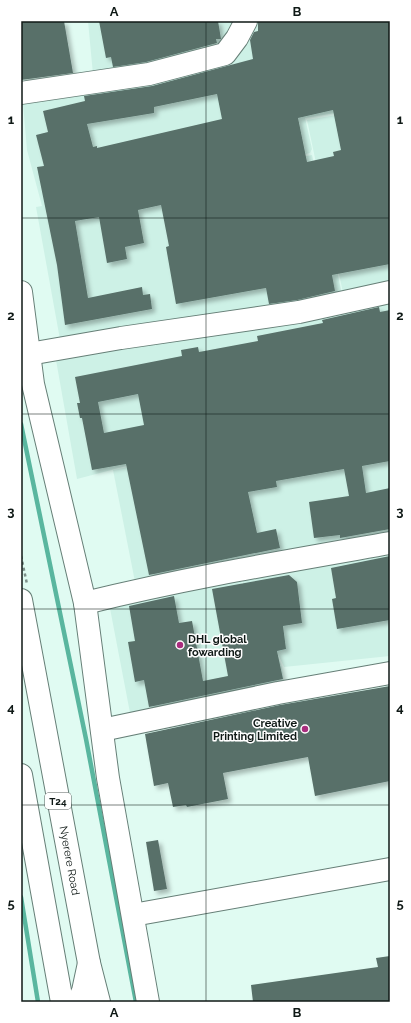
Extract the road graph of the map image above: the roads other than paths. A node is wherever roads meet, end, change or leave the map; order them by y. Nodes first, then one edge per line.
1 (246, 21) edge
2 (21, 92) edge
3 (21, 292) edge
4 (390, 292) edge
5 (29, 354) junction
6 (390, 543) edge
7 (21, 600) edge
8 (85, 603) junction
9 (390, 673) edge
10 (102, 730) junction
11 (21, 775) edge
12 (390, 869) edge
13 (133, 915) junction
14 (88, 963) junction
15 (62, 1002) edge
16 (78, 1002) edge
17 (99, 1002) edge
18 (148, 1002) edge

1 - 2 main road
3 - 5 main road
4 - 5 main road
5 - 8 main road
6 - 8 main road
7 - 14 main road, Nyerere Road / T24
8 - 10 main road
9 - 10 main road
10 - 13 main road
11 - 15 main road
12 - 13 main road
13 - 18 main road
14 - 16 main road
14 - 17 main road, Nyerere Road / T24

